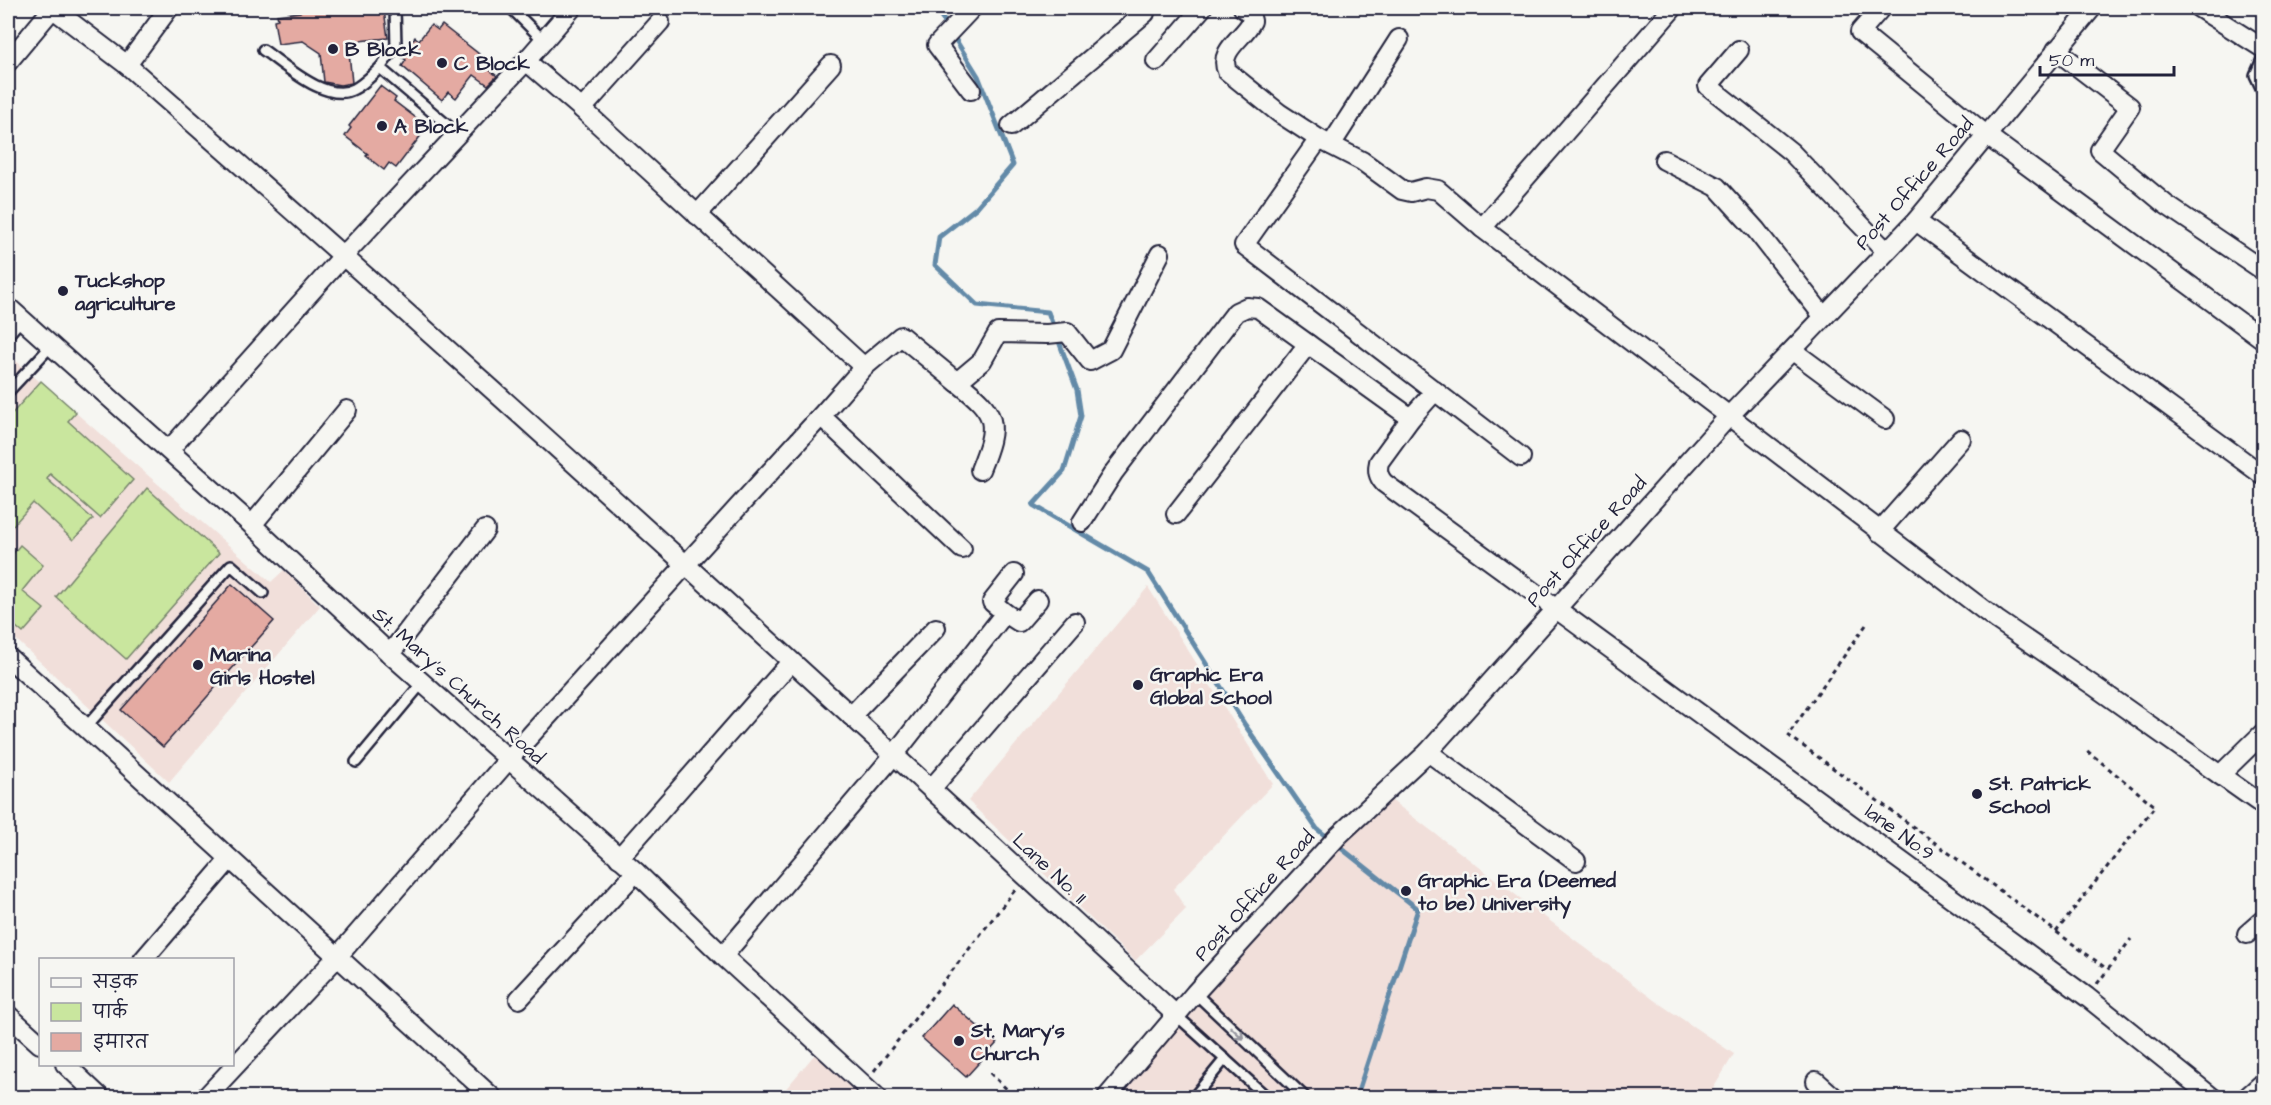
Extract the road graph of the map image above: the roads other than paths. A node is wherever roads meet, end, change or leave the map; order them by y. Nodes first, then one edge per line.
1 (53, 8) edge
2 (169, 8) edge
3 (395, 8) edge
4 (511, 8) edge
5 (572, 8) edge
6 (1139, 8) edge
7 (1202, 8) edge
8 (1243, 8) edge
9 (1673, 8) edge
10 (1881, 8) edge
11 (2092, 8) edge
12 (2199, 8) edge
13 (967, 14) edge
14 (660, 22) dead end
15 (1399, 39) dead end
16 (544, 40) junction
17 (2264, 49) edge
18 (263, 50) dead end
19 (1740, 50) dead end
20 (2056, 50) junction
21 (2264, 55) edge
22 (526, 61) junction
23 (1156, 61) dead end
24 (8, 62) edge
25 (831, 65) dead end
26 (127, 66) junction
27 (380, 68) junction
28 (971, 90) dead end
29 (2264, 94) edge
30 (582, 108) junction
31 (1011, 126) dead end
32 (458, 134) junction
33 (1986, 135) junction
34 (1325, 142) junction
35 (1664, 159) dead end
36 (697, 215) junction
37 (1916, 221) junction
38 (1482, 228) junction
39 (1886, 251) junction
40 (1160, 254) dead end
41 (344, 255) junction
42 (2264, 271) edge
43 (8, 308) edge
44 (1824, 317) junction
45 (21, 320) junction
46 (8, 335) edge
47 (2264, 340) edge
48 (1308, 344) junction
49 (51, 346) junction
50 (1793, 351) junction
51 (864, 367) junction
52 (957, 382) junction
53 (1435, 391) junction
54 (8, 392) edge
55 (347, 410) dead end
56 (821, 416) junction
57 (1729, 416) junction
58 (1410, 417) junction
59 (1885, 419) dead end
60 (1961, 439) dead end
61 (169, 450) junction
62 (1521, 457) dead end
63 (980, 470) dead end
64 (2264, 476) edge
65 (1176, 514) dead end
66 (1082, 522) dead end
67 (252, 525) junction
68 (485, 530) dead end
69 (1879, 532) junction
70 (962, 549) dead end
71 (686, 565) junction
72 (1014, 574) dead end
73 (263, 593) dead end
74 (1038, 600) dead end
75 (1556, 609) junction
76 (1005, 613) junction
77 (1075, 622) dead end
78 (936, 628) dead end
79 (390, 654) junction
80 (8, 657) edge
81 (791, 662) junction
82 (422, 683) junction
83 (851, 716) junction
84 (85, 728) junction
85 (2264, 732) edge
86 (1428, 752) junction
87 (894, 754) junction
88 (508, 760) junction
89 (356, 762) dead end
90 (2220, 775) junction
91 (931, 789) junction
92 (2264, 806) edge
93 (619, 858) junction
94 (229, 860) junction
95 (1576, 861) dead end
96 (636, 872) junction
97 (2264, 919) edge
98 (2247, 934) dead end
99 (723, 956) junction
100 (338, 957) junction
101 (145, 958) edge
102 (1195, 993) junction
103 (519, 999) dead end
104 (8, 1015) edge
105 (1176, 1015) junction
106 (39, 1043) edge
107 (1225, 1059) junction
108 (65, 1066) edge
109 (1816, 1081) dead end
110 (2264, 1082) edge
111 (101, 1098) edge
112 (205, 1098) edge
113 (493, 1098) edge
114 (878, 1098) edge
115 (1106, 1098) edge
116 (1192, 1098) edge
117 (1268, 1098) edge
118 (1306, 1098) edge
119 (1835, 1098) edge
120 (2213, 1098) edge
121 (2246, 1098) edge

1 - 24 street
1 - 26 street, Lane No. 11
2 - 26 street
3 - 27 lane
4 - 16 lane
5 - 16 street
6 - 31 street
7 - 23 street
8 - 34 street
9 - 38 street
10 - 33 street
11 - 20 street, Post Office Road
12 - 17 street
13 - 28 street
14 - 30 street
15 - 34 street
16 - 22 street
18 - 27 lane
19 - 39 street
20 - 33 street, Post Office Road
20 - 42 street
21 - 29 lane
22 - 30 street
22 - 32 street
25 - 36 street
26 - 41 street, Lane No. 11
27 - 32 lane
30 - 36 street
32 - 41 street
33 - 37 street, Post Office Road
33 - 47 street
34 - 38 street
34 - 53 street
35 - 44 street
36 - 51 street
37 - 39 street, Post Office Road
37 - 64 street
38 - 57 street
39 - 44 street, Post Office Road
40 - 52 street
41 - 61 street
41 - 71 street, Lane No. 11
43 - 45 street, St. Mary's Church Road
44 - 50 street, Post Office Road
45 - 46 lane
45 - 49 street, St. Mary's Church Road
48 - 58 street
48 - 65 street
48 - 66 street
49 - 54 lane
49 - 61 street, St. Mary's Church Road
50 - 57 street, Post Office Road
50 - 59 street
51 - 52 street
51 - 56 street
52 - 63 street
53 - 58 street, lane No.9
53 - 62 street
55 - 67 street
56 - 70 street
56 - 71 street
57 - 69 street
57 - 75 street, Post Office Road
58 - 75 street, lane No.9
60 - 69 street
61 - 67 street, St. Mary's Church Road
67 - 79 street, St. Mary's Church Road
68 - 79 street
69 - 90 street
71 - 81 street, Lane No. 11
71 - 88 street
72 - 76 street
73 - 84 lane
74 - 76 street
75 - 86 street, Post Office Road
75 - 120 street, lane No.9
76 - 87 street
77 - 91 street
78 - 83 street
79 - 82 street, St. Mary's Church Road
80 - 84 street
81 - 83 street, Lane No. 11
81 - 93 street
82 - 88 street, St. Mary's Church Road
82 - 89 lane
83 - 87 street, Lane No. 11
84 - 94 street
85 - 90 street
86 - 95 street
86 - 102 street, Post Office Road
87 - 91 street, Lane No. 11
87 - 99 street
88 - 93 street, St. Mary's Church Road
88 - 100 street
90 - 92 street
91 - 105 street, Lane No. 11
93 - 96 street, St. Mary's Church Road
94 - 100 street
94 - 101 street
96 - 99 street, St. Mary's Church Road
96 - 103 street
97 - 98 street
99 - 114 street, St. Mary's Church Road
100 - 112 street
100 - 113 street
102 - 105 street, Post Office Road
102 -> 118 lane
104 - 106 street
105 - 107 lane
105 - 115 street, Post Office Road
107 - 116 lane
107 - 117 lane
108 - 111 street
109 - 119 street
110 - 121 street

